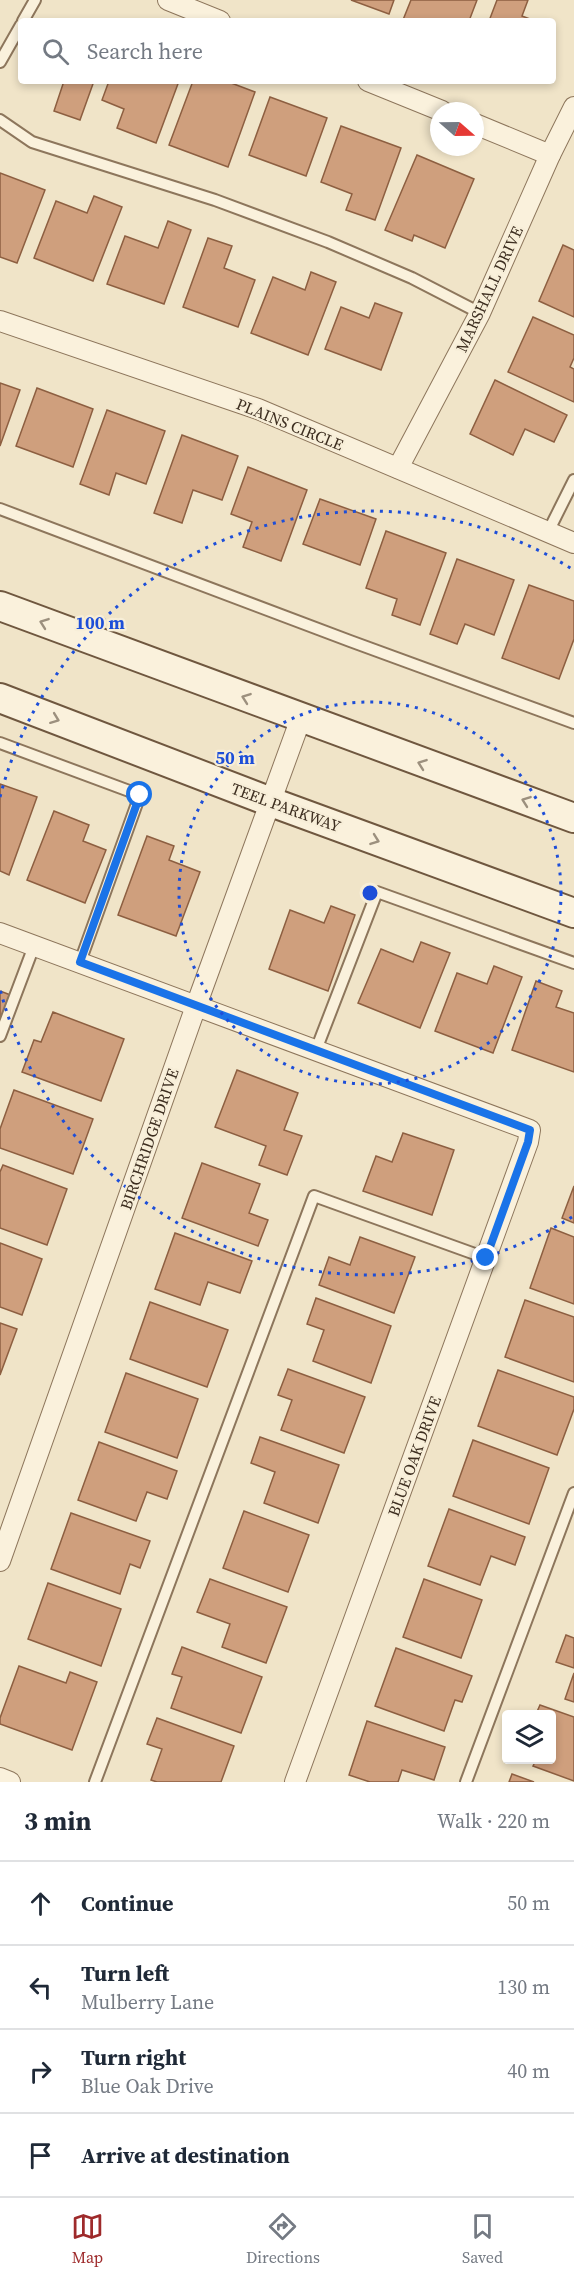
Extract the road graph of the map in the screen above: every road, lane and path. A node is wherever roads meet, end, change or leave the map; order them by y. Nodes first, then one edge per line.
1 (35, 0) edge
2 (168, 0) edge
3 (25, 18) edge
4 (213, 18) edge
5 (18, 30) edge
6 (0, 62) edge
7 (375, 84) edge
8 (430, 106) edge
9 (574, 107) edge
10 (0, 120) edge
11 (484, 128) edge
12 (550, 155) junction
13 (480, 313) junction
14 (0, 321) edge
15 (398, 468) junction
16 (574, 480) edge
17 (0, 508) edge
18 (548, 532) junction
19 (574, 543) edge
20 (0, 606) edge
21 (0, 698) edge
22 (301, 718) junction
23 (574, 723) edge
24 (0, 743) edge
25 (271, 802) junction
26 (574, 818) edge
27 (574, 913) edge
28 (0, 933) edge
29 (34, 946) junction
30 (80, 962) junction
31 (574, 963) edge
32 (196, 1006) junction
33 (0, 1036) edge
34 (316, 1050) junction
35 (486, 1258) junction
36 (574, 1493) edge
37 (0, 1561) edge
38 (0, 1778) edge
39 (10, 1782) edge
40 (95, 1782) edge
41 (295, 1782) edge
42 (466, 1782) edge

1 - 3 lane
2 - 4 street
5 - 6 lane
7 - 8 street
9 - 12 street, MARSHALL DRIVE
10 - 13 lane
11 - 12 street
12 - 13 street, MARSHALL DRIVE
13 - 15 street, MARSHALL DRIVE
14 - 15 street, PLAINS CIRCLE
15 - 18 street, PLAINS CIRCLE
16 - 18 lane
17 - 23 lane
18 - 19 street, PLAINS CIRCLE
22 -> 20 main road
21 -> 25 main road, TEEL PARKWAY
22 - 25 street, BIRCHRIDGE DRIVE
26 -> 22 main road
24 - 30 lane
25 -> 27 main road, TEEL PARKWAY
25 - 32 street, BIRCHRIDGE DRIVE
28 - 29 street
29 - 30 street
29 - 33 lane
30 - 32 street
31 - 34 lane
32 - 34 street
32 - 37 street, BIRCHRIDGE DRIVE
34 - 35 street, BLUE OAK DRIVE
35 - 40 lane
35 - 41 street, BLUE OAK DRIVE
36 - 42 lane
38 - 39 street

